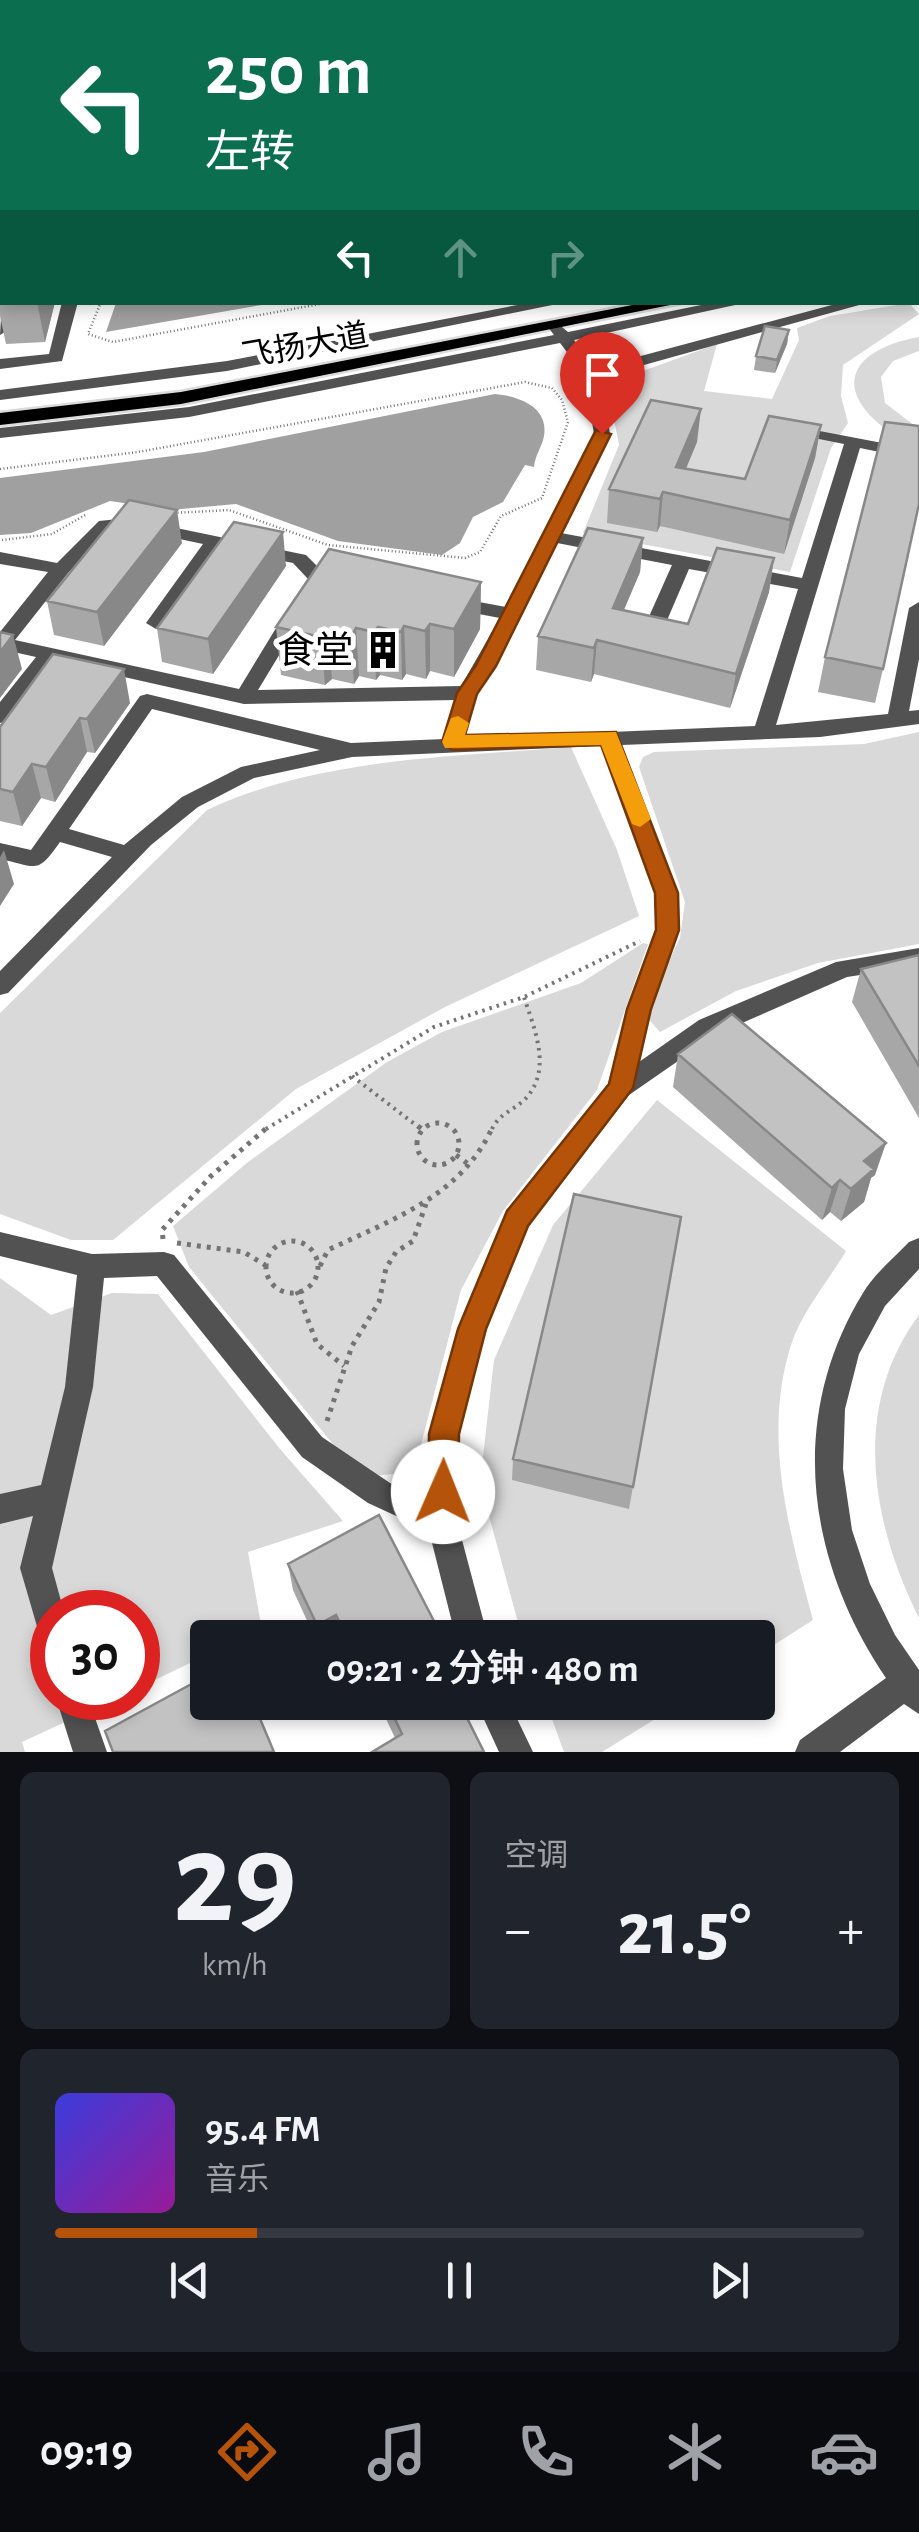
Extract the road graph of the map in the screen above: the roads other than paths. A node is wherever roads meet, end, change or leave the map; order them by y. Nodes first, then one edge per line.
1 (6, 305) edge
2 (69, 305) edge
3 (608, 305) edge
4 (658, 305) edge
5 (713, 305) edge
6 (852, 305) edge
7 (557, 321) edge
8 (0, 330) edge
9 (417, 342) junction
10 (340, 346) junction
11 (379, 362) junction
12 (0, 364) edge
13 (227, 366) junction
14 (592, 374) junction
15 (330, 386) junction
16 (160, 390) junction
17 (0, 394) edge
18 (0, 408) edge
19 (0, 419) edge
20 (0, 433) edge
21 (815, 433) edge
22 (853, 444) junction
23 (919, 456) edge
24 (552, 537) junction
25 (214, 542) junction
26 (0, 558) edge
27 (682, 561) junction
28 (61, 569) junction
29 (316, 576) junction
30 (806, 584) junction
31 (370, 587) edge
32 (423, 597) edge
33 (919, 608) edge
34 (512, 614) junction
35 (156, 623) edge
36 (649, 640) edge
37 (1, 643) edge
38 (49, 653) junction
39 (467, 693) junction
40 (244, 697) junction
41 (0, 716) edge
42 (919, 717) edge
43 (896, 722) junction
44 (764, 731) junction
45 (608, 737) junction
46 (452, 742) junction
47 (352, 750) junction
48 (53, 832) junction
49 (0, 851) edge
50 (130, 854) junction
51 (919, 956) edge
52 (0, 986) edge
53 (620, 1088) junction
54 (0, 1244) edge
55 (919, 1250) edge
56 (92, 1266) junction
57 (52, 1497) junction
58 (0, 1509) edge
59 (442, 1521) junction
60 (42, 1590) edge
61 (467, 1620) edge
62 (913, 1690) edge
63 (79, 1720) edge
64 (501, 1720) edge
65 (90, 1752) edge
66 (516, 1752) edge
67 (812, 1752) edge

1 - 8 street
2 - 12 street
3 - 7 main road, 飞扬大道
4 - 7 main road, 飞扬大道
5 - 7 street
6 - 14 street
7 - 9 main road, 飞扬大道
7 - 10 street
7 - 11 main road, 飞扬大道
7 - 14 street
7 - 15 street
9 - 10 street
9 - 16 main road, 飞扬大道
10 - 13 street
11 - 15 street
11 - 19 main road, 飞扬大道
13 - 16 street
13 - 17 street
14 - 24 street
15 - 20 street
16 - 18 main road, 飞扬大道
21 - 22 street
22 - 23 street
22 - 30 street
24 - 27 street
24 - 34 street
25 - 28 street
25 - 29 street
25 - 35 street
26 - 28 street
27 - 30 street
27 - 36 street
28 - 37 street
29 - 31 street
29 - 40 street
30 - 44 street
32 - 34 street
33 - 43 street
34 - 39 street
37 - 38 street
38 - 40 street
38 - 41 street
39 - 40 street
39 - 46 street
42 - 43 street
43 - 44 street
44 - 45 street
45 - 46 street
45 - 53 street
46 - 47 street
47 - 48 street
47 - 50 street
48 - 49 street
48 - 50 street
50 - 52 street
51 - 53 street
53 - 59 street
54 - 56 street
55 - 62 street
56 - 57 street
56 - 59 street
57 - 58 street
57 - 60 street
59 - 61 street
62 - 67 street
63 - 65 street
64 - 66 street

